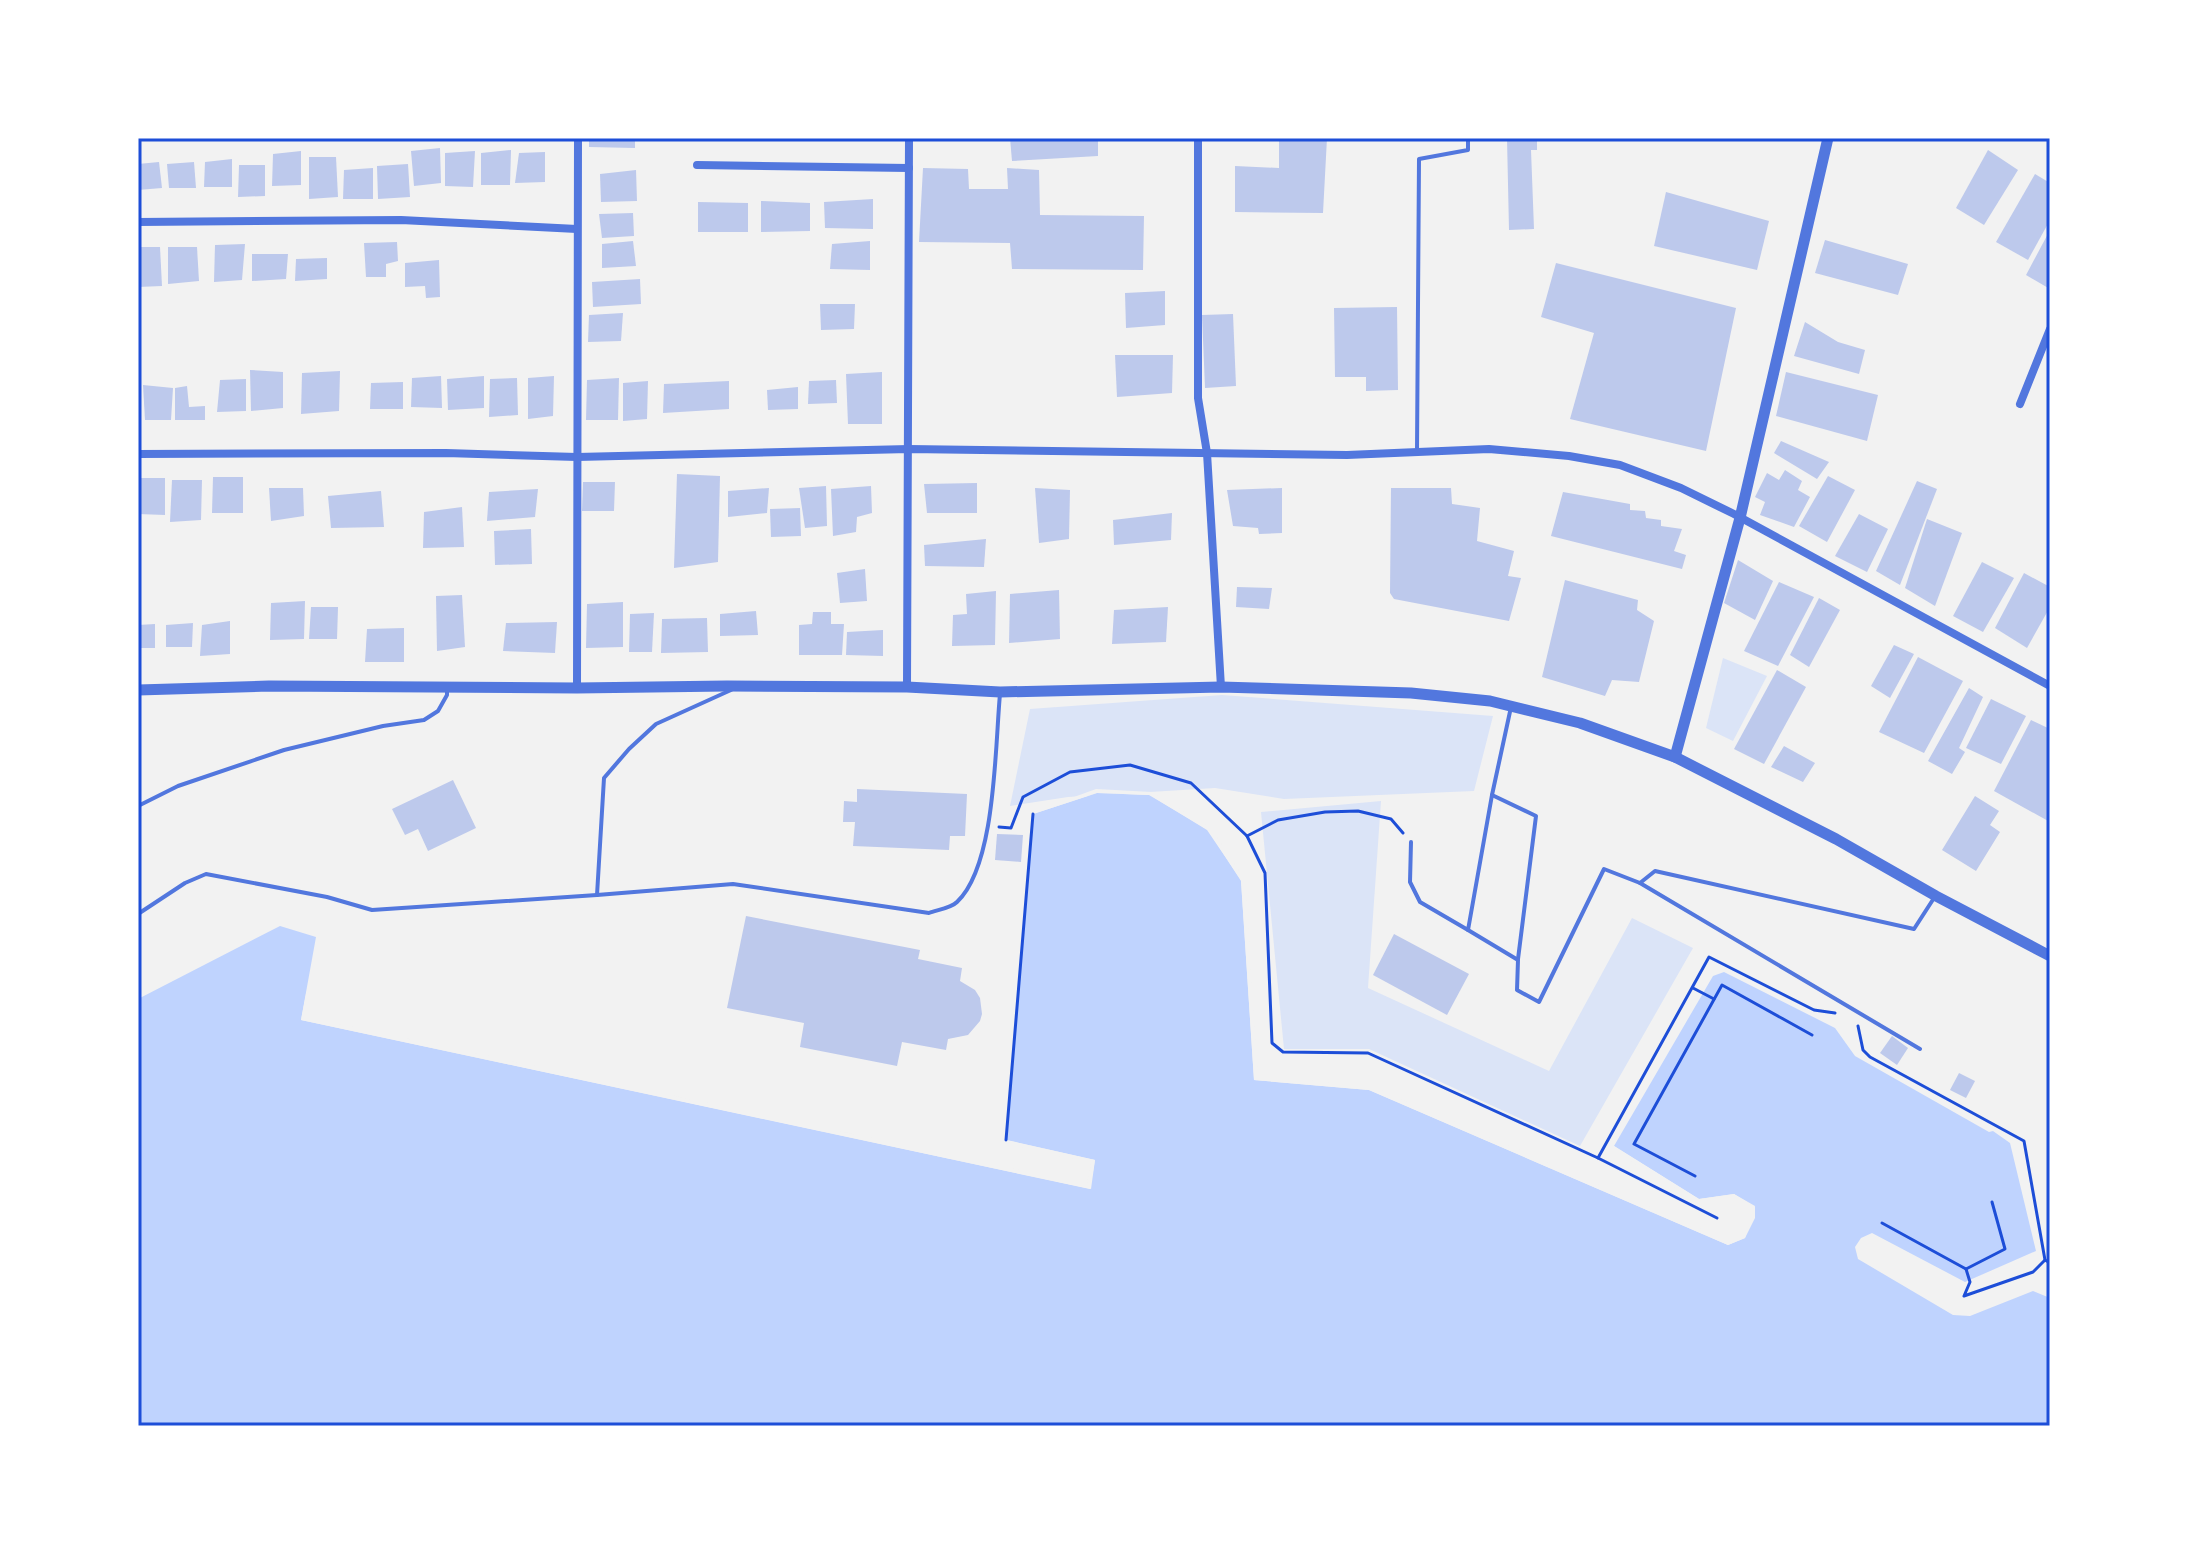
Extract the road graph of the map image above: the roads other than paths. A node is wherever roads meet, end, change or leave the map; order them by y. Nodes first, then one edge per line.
1 (578, 138) edge
2 (909, 138) edge
3 (1198, 138) edge
4 (1468, 138) edge
5 (1828, 138) edge
6 (697, 165) dead end
7 (909, 168) junction
8 (138, 222) edge
9 (577, 229) junction
10 (2050, 329) edge
11 (2020, 404) dead end
12 (909, 449) junction
13 (1417, 450) junction
14 (1207, 453) junction
15 (138, 454) edge
16 (577, 457) junction
17 (1740, 518) junction
18 (447, 686) junction
19 (740, 686) junction
20 (2050, 686) edge
21 (907, 687) junction
22 (1221, 687) junction
23 (577, 688) junction
24 (138, 690) edge
25 (1000, 692) junction
26 (1511, 704) junction
27 (1675, 757) junction
28 (1492, 795) junction
29 (138, 806) edge
30 (1411, 842) road end
31 (1640, 883) junction
32 (597, 895) junction
33 (1936, 896) junction
34 (138, 914) edge
35 (1468, 930) junction
36 (2050, 956) edge
37 (1518, 960) junction
38 (1920, 1049) dead end

1 - 9 street
2 - 7 street
3 - 14 street
4 - 13 lane
5 - 17 street
6 - 7 street
7 - 12 street
8 - 9 street
9 - 16 street
10 - 11 street
12 - 14 street
12 - 16 street
12 - 21 street
13 - 14 street
13 - 17 street
14 - 22 street
15 - 16 street
16 - 23 street
17 - 20 street
17 - 27 street
18 - 23 street
18 - 24 street
18 - 29 lane
19 - 21 street
19 - 23 street
19 - 32 lane
21 - 25 street
22 - 25 street
22 - 26 street
25 - 32 lane
26 - 27 street
26 - 28 lane
27 - 33 street
28 - 35 lane
28 - 37 lane
30 - 35 lane
31 - 33 lane
31 - 37 lane
31 - 38 lane
32 - 34 lane
33 - 36 street
35 - 37 lane

